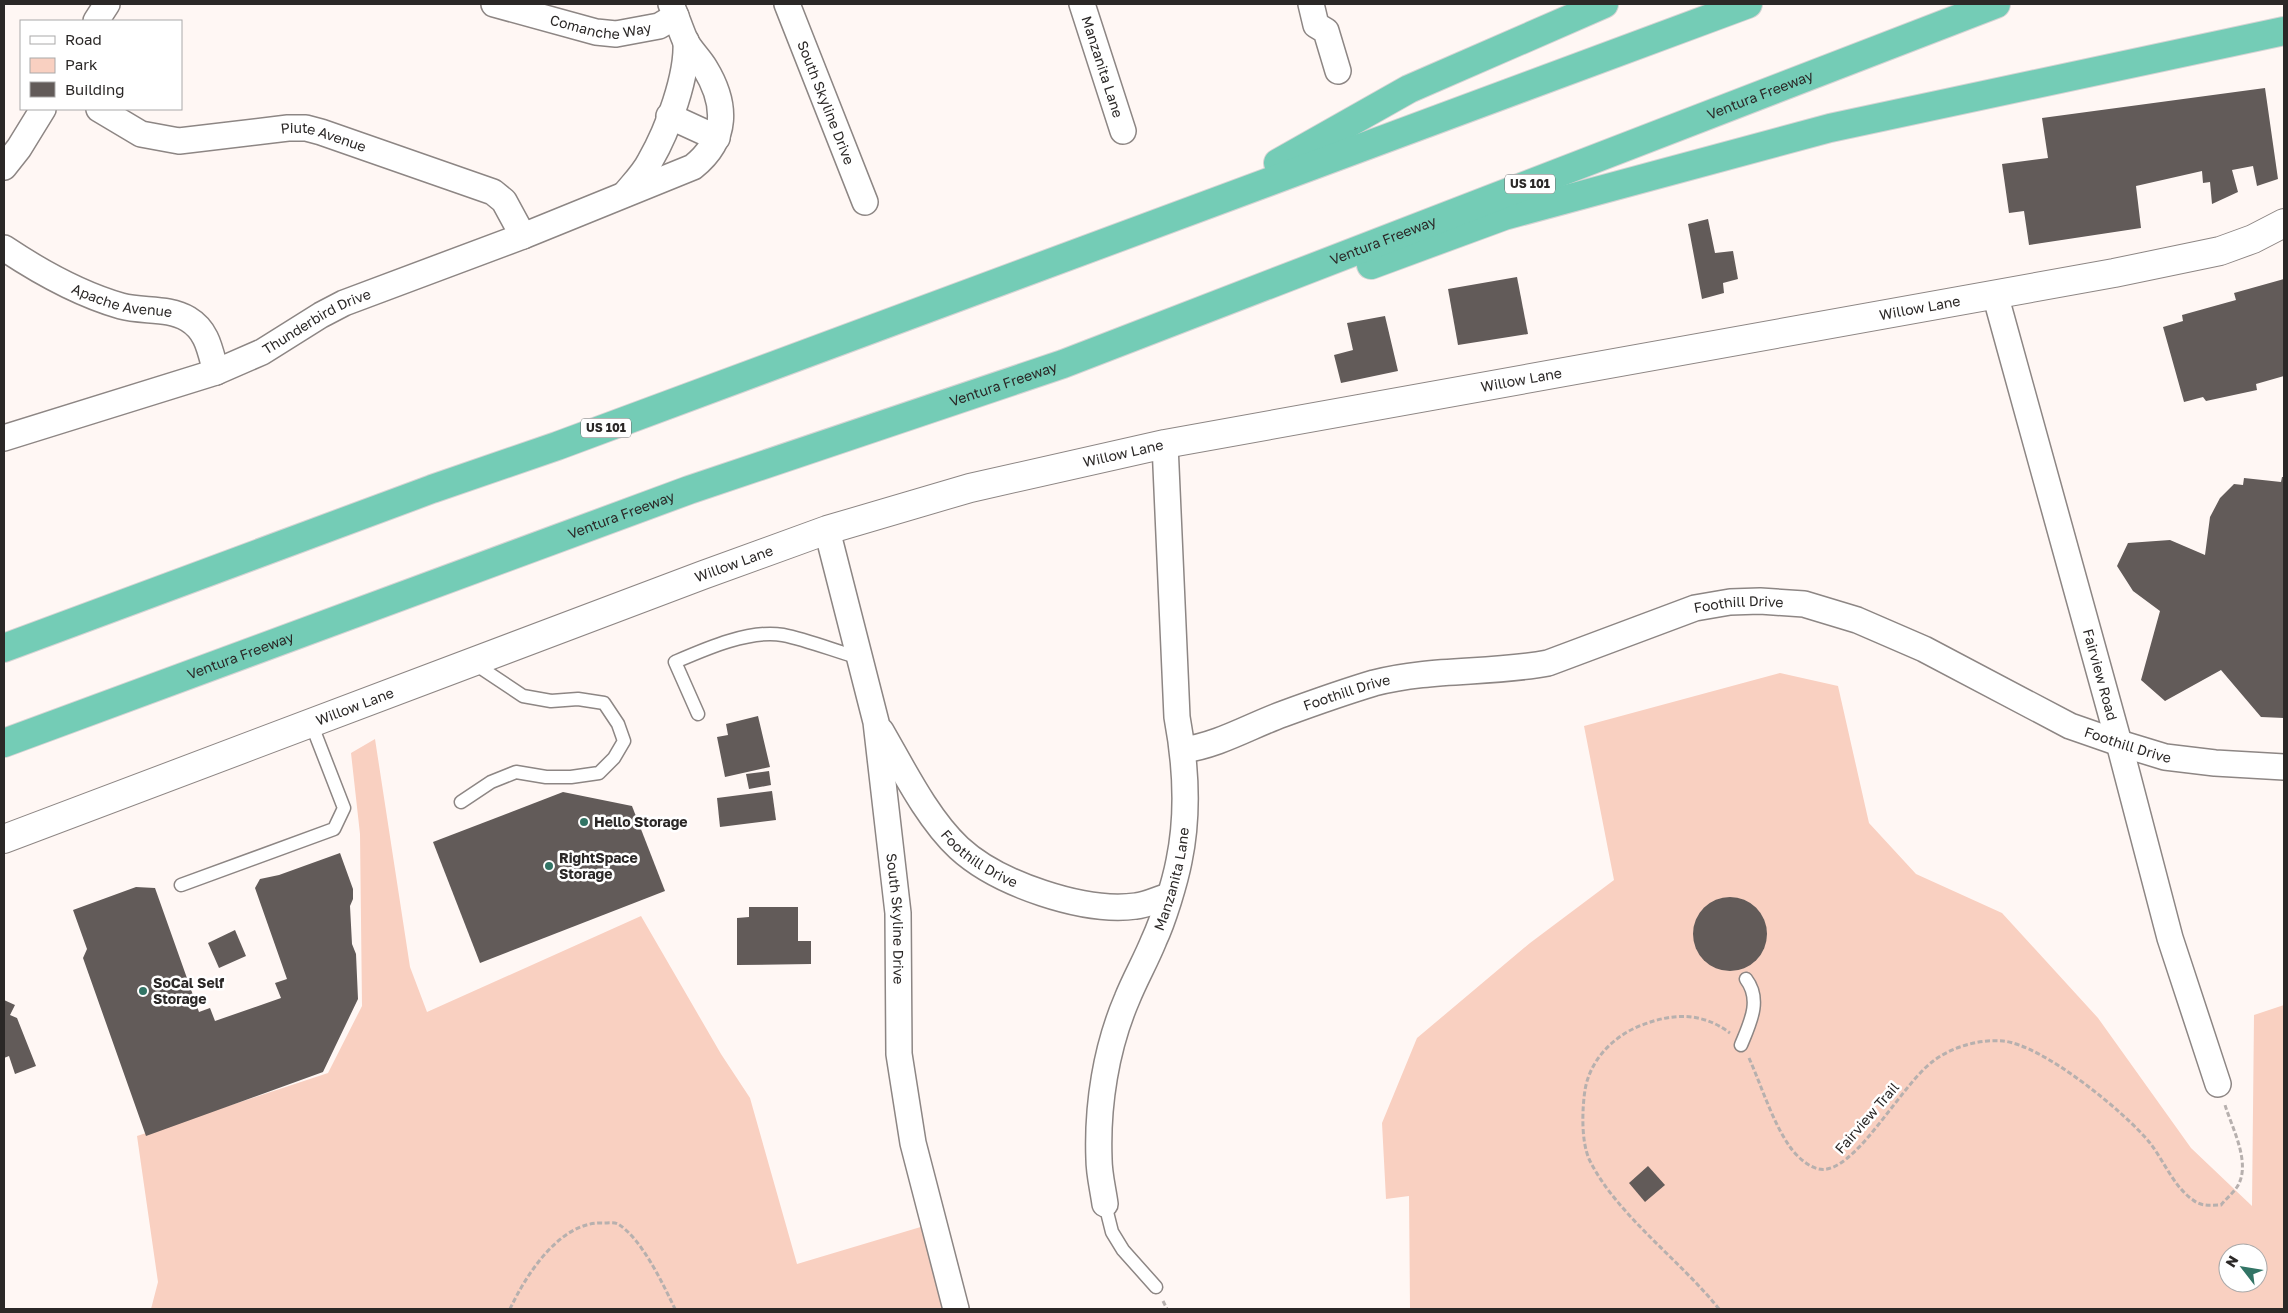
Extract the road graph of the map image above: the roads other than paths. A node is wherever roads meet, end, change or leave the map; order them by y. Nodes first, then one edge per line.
1 (107, 4) edge
2 (494, 4) edge
3 (787, 4) edge
4 (1082, 4) edge
5 (1311, 4) edge
6 (1327, 4) edge
7 (1604, 4) edge
8 (1748, 4) edge
9 (1996, 4) edge
10 (673, 10) edge
11 (97, 20) edge
12 (1326, 31) junction
13 (2284, 31) edge
14 (686, 41) junction
15 (1338, 71) dead end
16 (42, 110) edge
17 (101, 110) edge
18 (669, 116) junction
19 (1123, 131) dead end
20 (717, 138) junction
21 (4, 167) edge
22 (625, 194) junction
23 (864, 202) dead end
24 (1207, 203) junction
25 (2284, 223) edge
26 (523, 236) junction
27 (4, 248) edge
28 (1995, 294) junction
29 (1063, 364) junction
30 (216, 372) junction
31 (4, 438) edge
32 (1165, 444) junction
33 (827, 530) junction
34 (4, 648) edge
35 (860, 658) junction
36 (472, 662) junction
37 (698, 714) dead end
38 (876, 722) junction
39 (311, 723) junction
40 (4, 743) edge
41 (2119, 743) junction
42 (1183, 750) junction
43 (2284, 767) edge
44 (461, 802) dead end
45 (4, 839) edge
46 (181, 885) dead end
47 (1169, 896) junction
48 (1746, 978) dead end
49 (1741, 1045) road end
50 (2218, 1084) road end
51 (1105, 1204) joint
52 (1156, 1287) dead end
53 (956, 1309) edge

1 - 11 street
2 - 10 street, Comanche Way
3 - 23 street, South Skyline Drive
4 - 19 street, Manzanita Lane
5 - 12 street
6 - 12 street
7 - 24 highway
8 - 24 highway, US 101
9 - 29 highway, Ventura Freeway / US 101
10 - 14 street
12 - 15 street
13 - 29 highway
14 - 18 street
14 - 20 street
16 - 21 street
17 - 26 street, Piute Avenue
18 - 20 street
18 - 22 street
20 - 22 street, Thunderbird Drive
22 - 26 street, Thunderbird Drive
24 - 34 highway, US 101
25 - 28 street, Willow Lane
26 - 30 street, Thunderbird Drive
27 - 30 street, Apache Avenue
28 - 32 street, Willow Lane
28 - 41 street, Fairview Road
29 - 40 highway, Ventura Freeway / US 101
30 - 31 street, Thunderbird Drive
32 - 33 street, Willow Lane
32 - 42 street, Manzanita Lane
33 - 35 street, South Skyline Drive
33 - 36 street, Willow Lane
35 - 37 lane
35 - 38 street, South Skyline Drive
36 - 39 street, Willow Lane
36 - 44 lane
38 - 47 street, Foothill Drive
38 - 53 street, South Skyline Drive
39 - 45 street, Willow Lane
39 - 46 lane
41 - 42 street, Foothill Drive
41 - 43 street, Foothill Drive
41 - 50 street, Fairview Road
42 - 47 street, Manzanita Lane
47 - 51 street, Manzanita Lane
48 - 49 lane
51 - 52 lane, Manzanita Lane

